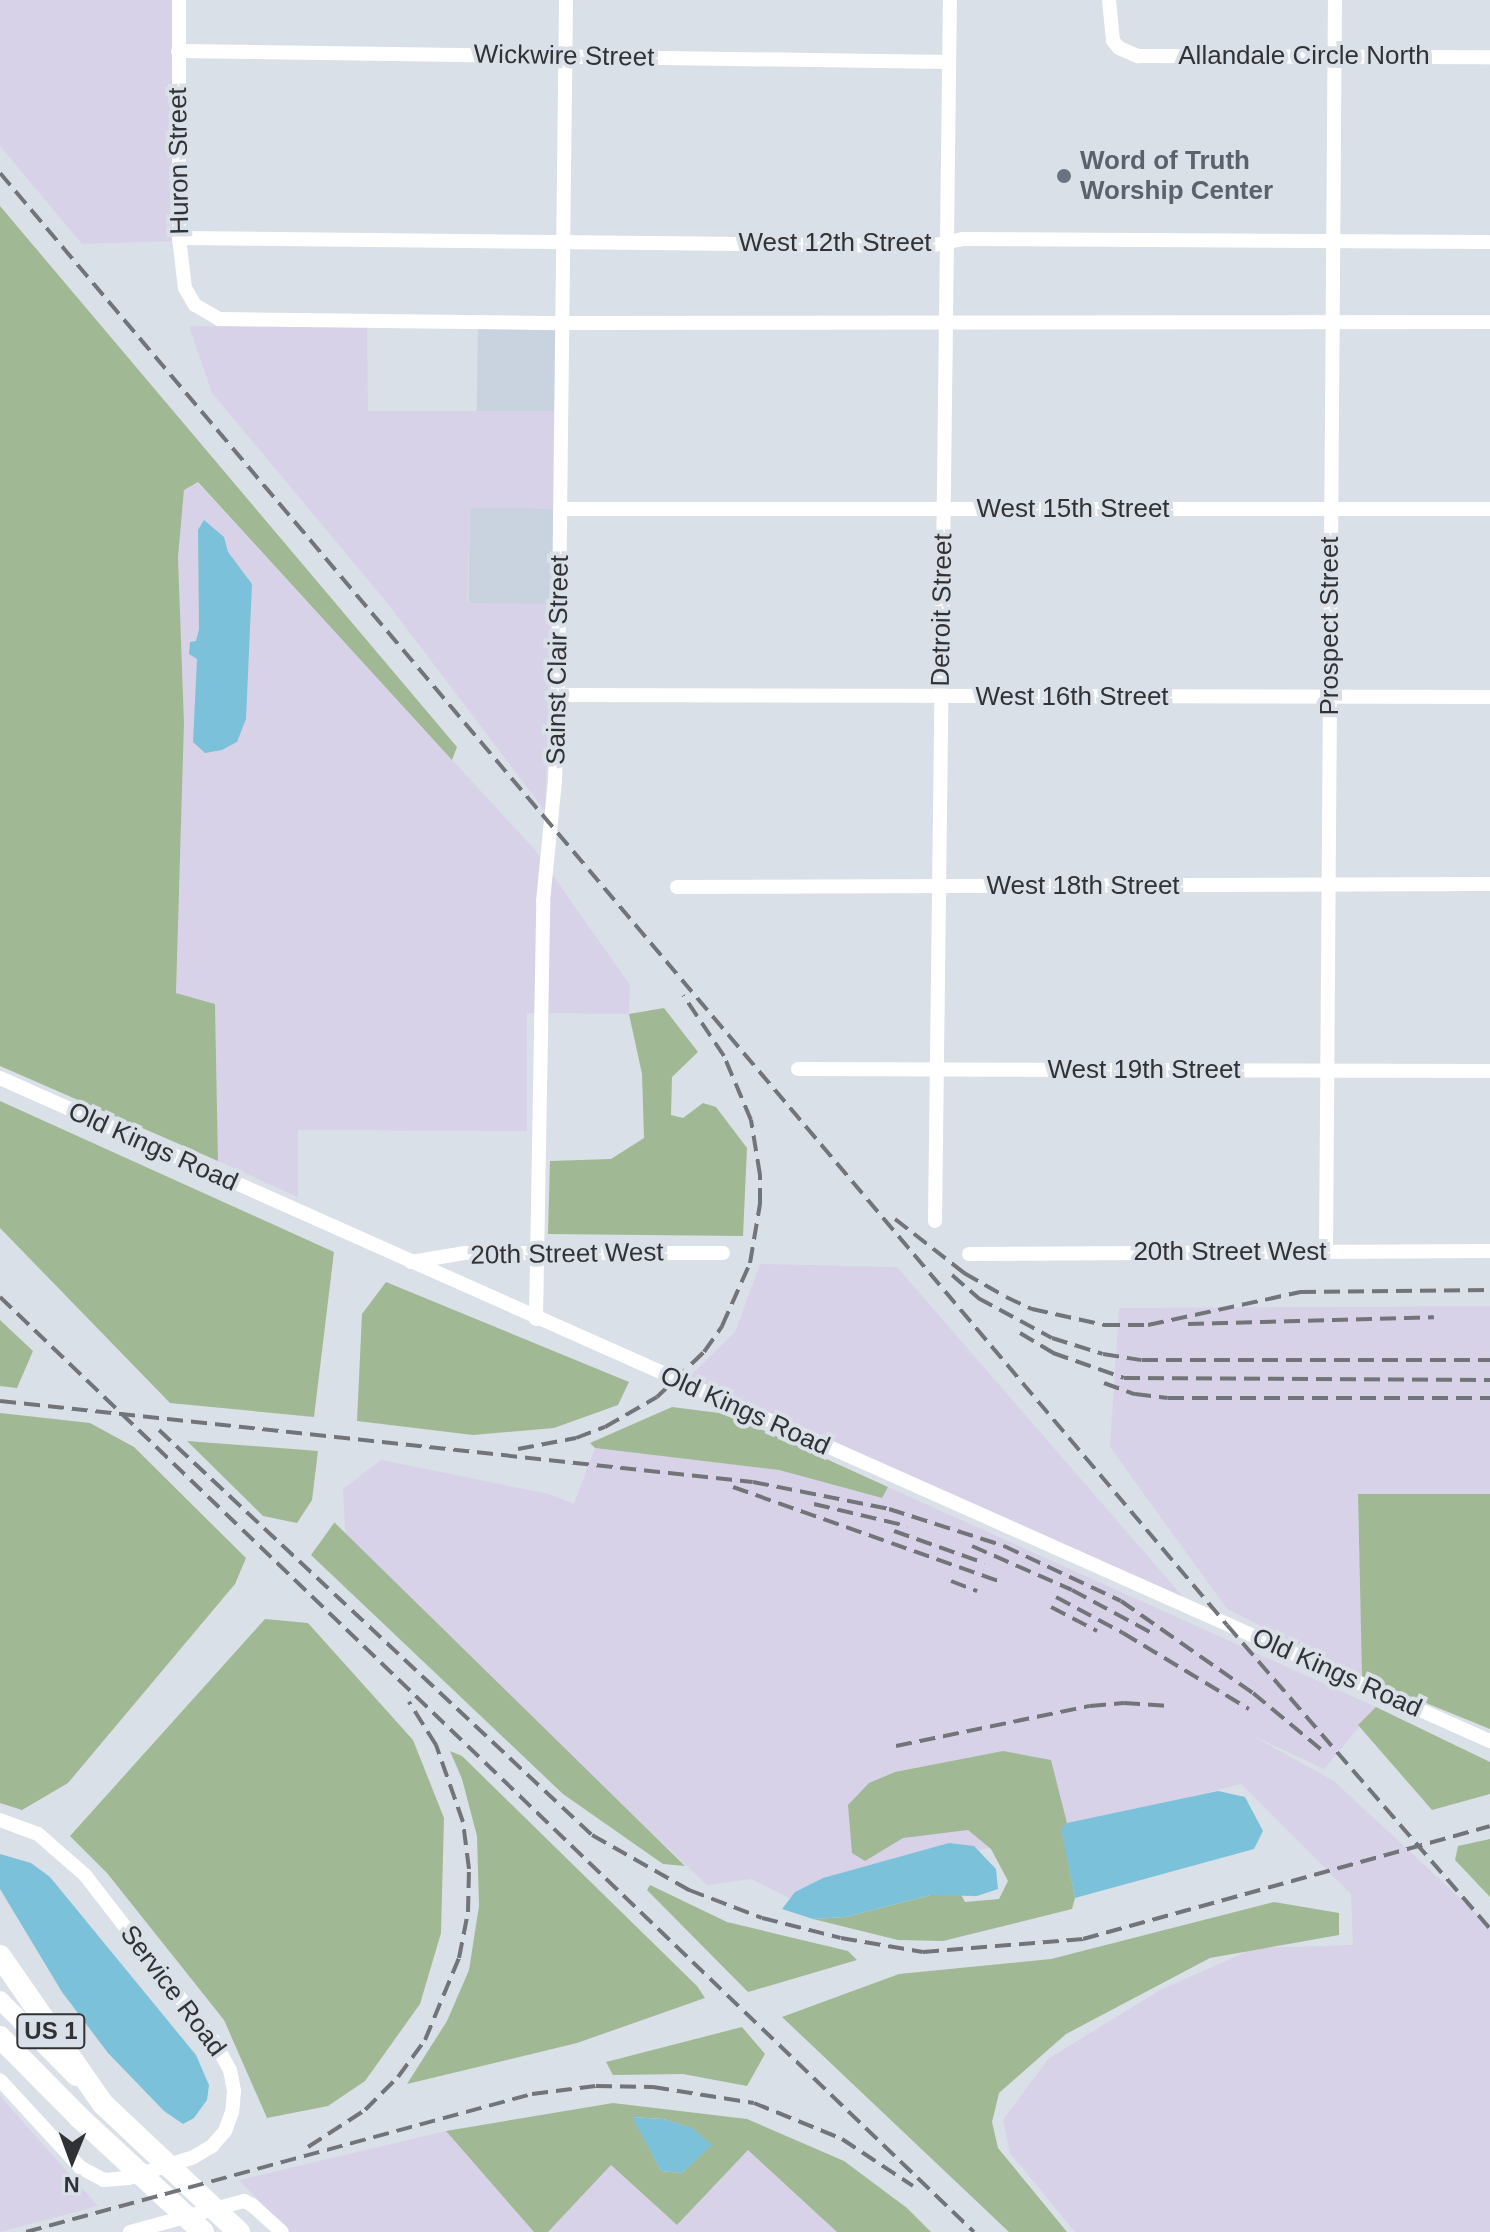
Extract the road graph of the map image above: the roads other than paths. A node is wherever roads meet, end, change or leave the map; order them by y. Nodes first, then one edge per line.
1 (179, 0) edge
2 (566, 0) edge
3 (950, 0) edge
4 (1109, 0) edge
5 (1335, 0) edge
6 (178, 51) junction
7 (565, 56) junction
8 (1335, 56) junction
9 (1490, 57) edge
10 (949, 62) junction
11 (179, 238) junction
12 (1335, 240) junction
13 (948, 241) junction
14 (1490, 242) edge
15 (563, 243) junction
16 (1334, 322) junction
17 (1490, 322) edge
18 (563, 323) junction
19 (947, 323) junction
20 (561, 509) junction
21 (945, 509) junction
22 (1331, 509) junction
23 (1490, 509) edge
24 (558, 695) junction
25 (1329, 696) junction
26 (940, 697) junction
27 (1490, 697) edge
28 (1490, 884) edge
29 (1328, 885) junction
30 (939, 886) junction
31 (677, 887) dead end
32 (798, 1069) dead end
33 (936, 1070) junction
34 (1328, 1070) junction
35 (1490, 1071) edge
36 (0, 1078) edge
37 (935, 1221) dead end
38 (1490, 1251) edge
39 (1326, 1252) junction
40 (536, 1253) junction
41 (723, 1253) dead end
42 (969, 1254) dead end
43 (411, 1262) junction
44 (536, 1319) junction
45 (1490, 1741) edge
46 (0, 1820) edge
47 (0, 1956) edge
48 (0, 2000) edge
49 (0, 2037) edge
50 (0, 2080) edge
51 (103, 2104) junction
52 (232, 2226) edge
53 (200, 2229) edge
54 (130, 2232) edge
55 (282, 2232) edge

1 - 6 street, Huron Street
2 - 7 street, Sainst Clair Street
3 - 10 street, Detroit Street
4 - 8 street, Allandale Circle North
5 - 8 street, Prospect Street
6 - 7 street, Wickwire Street
6 - 11 street, Huron Street
7 - 10 street, Wickwire Street
7 - 15 street, Sainst Clair Street
8 - 9 street, Allandale Circle North
8 - 12 street, Prospect Street
10 - 13 street, Detroit Street
11 - 15 street, West 12th Street
11 - 18 street, Huron Street
12 - 13 street, West 12th Street
12 - 14 street, West 12th Street
12 - 16 street, Prospect Street
13 - 15 street, West 12th Street
13 - 19 street, Detroit Street
15 - 18 street, Sainst Clair Street
16 - 17 street
16 - 19 street
16 - 22 street, Prospect Street
18 - 19 street
18 - 20 street, Sainst Clair Street
19 - 21 street, Detroit Street
20 - 21 street, West 15th Street
20 - 24 street, Sainst Clair Street
21 - 22 street, West 15th Street
21 - 26 street, Detroit Street
22 - 23 street, West 15th Street
22 - 25 street, Prospect Street
24 - 26 street, West 16th Street
24 - 40 street, Sainst Clair Street
25 - 26 street, West 16th Street
25 - 27 street, West 16th Street
25 - 29 street, Prospect Street
26 - 30 street, Detroit Street
28 - 29 street, West 18th Street
29 - 30 street, West 18th Street
29 - 34 street, Prospect Street
30 - 31 street, West 18th Street
30 - 33 street, Detroit Street
32 - 33 street, West 19th Street
33 - 34 street, West 19th Street
33 - 37 street, Detroit Street
34 - 35 street, West 19th Street
34 - 39 street, Prospect Street
36 - 43 street, Old Kings Road
38 - 39 street, 20th Street West
39 - 42 street, 20th Street West
40 - 41 street, 20th Street West
40 - 43 street, 20th Street West
40 - 44 street, Sainst Clair Street
43 - 44 street, Old Kings Road
44 - 45 street, Old Kings Road
46 - 50 street, Service Road
47 - 51 highway, US 1
48 - 51 main road
49 - 53 highway, US 1
51 - 52 highway, US 1
54 - 55 street

